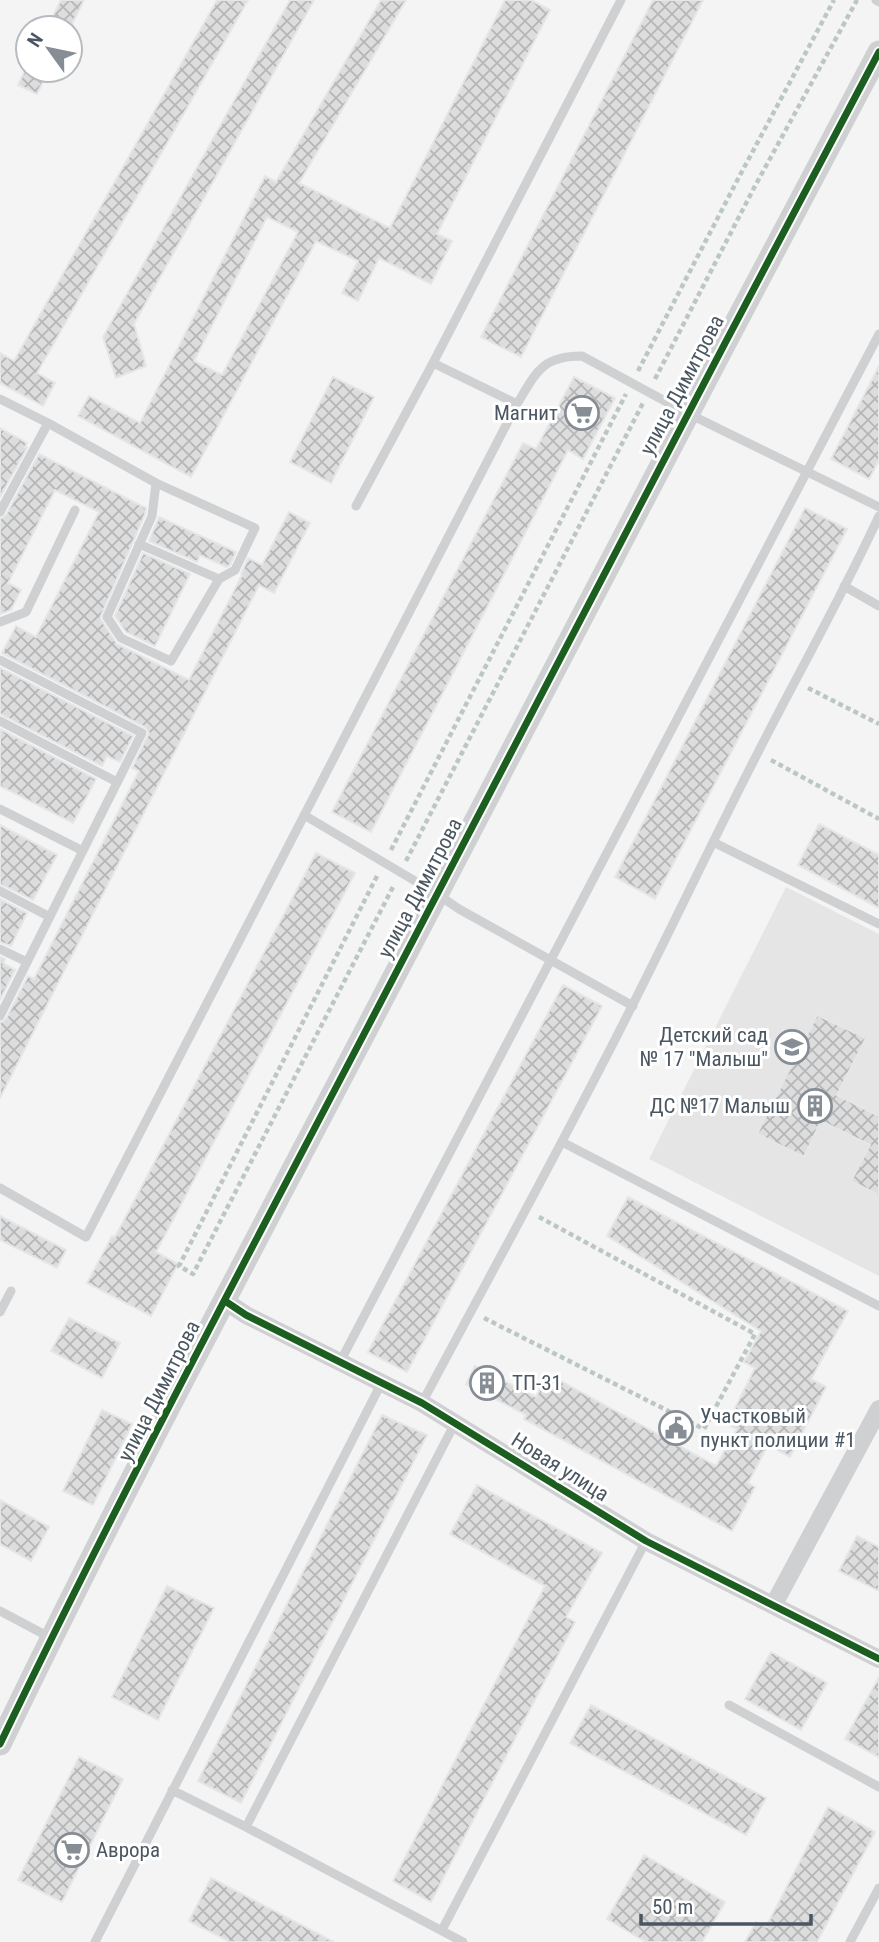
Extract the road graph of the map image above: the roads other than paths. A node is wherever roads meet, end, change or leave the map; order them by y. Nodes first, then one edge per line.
1 (621, 0) edge
2 (879, 52) edge
3 (879, 334) edge
4 (433, 363) junction
5 (0, 399) edge
6 (517, 404) junction
7 (687, 413) junction
8 (48, 423) junction
9 (807, 471) junction
10 (156, 483) junction
11 (356, 506) dead end
12 (879, 508) edge
13 (75, 510) dead end
14 (0, 512) edge
15 (879, 516) edge
16 (139, 544) junction
17 (219, 579) junction
18 (844, 586) junction
19 (879, 606) edge
20 (0, 622) edge
21 (0, 660) edge
22 (0, 721) edge
23 (117, 782) junction
24 (0, 809) edge
25 (304, 815) junction
26 (713, 842) junction
27 (83, 851) junction
28 (0, 891) edge
29 (437, 894) junction
30 (50, 917) junction
31 (879, 924) edge
32 (0, 948) edge
33 (551, 960) junction
34 (27, 962) junction
35 (632, 1006) junction
36 (0, 1016) edge
37 (562, 1142) junction
38 (0, 1188) edge
39 (11, 1291) dead end
40 (225, 1301) junction
41 (879, 1306) edge
42 (0, 1312) edge
43 (340, 1362) junction
44 (381, 1384) junction
45 (422, 1403) junction
46 (879, 1409) edge
47 (455, 1423) junction
48 (646, 1541) junction
49 (774, 1604) junction
50 (0, 1611) edge
51 (51, 1638) junction
52 (879, 1659) edge
53 (729, 1705) dead end
54 (0, 1744) edge
55 (879, 1787) edge
56 (172, 1790) junction
57 (246, 1827) junction
58 (879, 1888) edge
59 (442, 1930) junction
60 (95, 1942) edge
61 (463, 1942) edge
62 (850, 1942) edge

1 - 4 lane
2 - 7 street, улица Димитрова
3 - 9 lane
4 - 6 lane
4 - 11 lane
5 - 8 lane
6 - 7 lane
6 - 25 lane
7 - 9 lane
7 - 29 street, улица Димитрова
8 - 10 lane
8 - 14 lane
9 - 12 lane
9 - 33 lane
10 - 16 lane
10 - 17 lane
13 - 20 lane
15 - 18 lane
16 - 17 lane
16 - 17 lane
18 - 19 lane
18 - 26 lane
21 - 23 lane
22 - 23 lane
23 - 27 lane
24 - 27 lane
25 - 29 lane
25 - 38 lane
26 - 31 lane
26 - 35 lane
27 - 30 lane
28 - 30 lane
29 - 33 lane
29 - 40 street, улица Димитрова
30 - 34 lane
32 - 34 lane
33 - 35 lane
33 - 43 lane
34 - 36 lane
35 - 37 lane
37 - 41 lane
37 - 45 lane
39 - 42 lane
40 - 43 street, Новая улица
40 - 51 street, улица Димитрова
43 - 44 street, Новая улица
44 - 45 street, Новая улица
44 - 56 lane
45 - 47 street, Новая улица
46 - 49 street
47 - 48 street, Новая улица
47 - 57 lane
48 - 49 street, Новая улица
48 - 59 lane
49 - 52 street, Новая улица
50 - 51 lane
51 - 54 street, улица Димитрова
53 - 55 lane
56 - 57 lane
56 - 60 lane
57 - 59 lane
58 - 62 lane
59 - 61 lane

